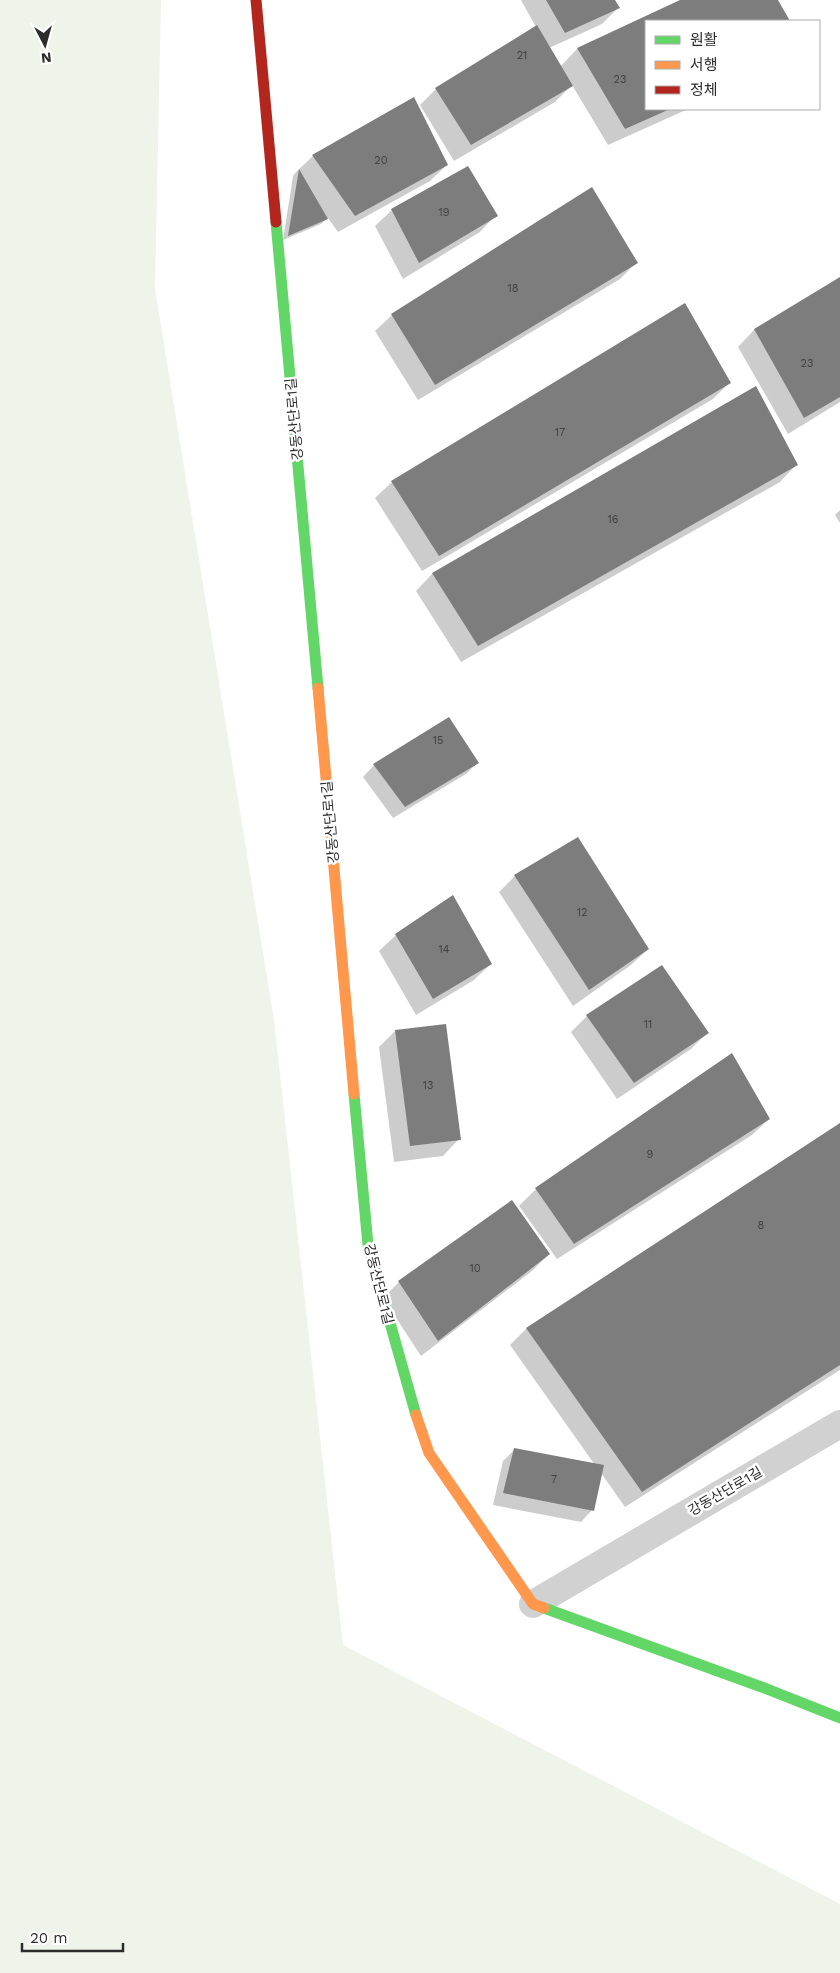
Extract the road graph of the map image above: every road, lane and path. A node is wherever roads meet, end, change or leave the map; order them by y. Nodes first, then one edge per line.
1 (256, 0) edge
2 (840, 1424) edge
3 (533, 1604) junction
4 (840, 1718) edge

1 - 3 street, 강동산단로1길
2 - 3 street, 강동산단로1길
3 - 4 street

